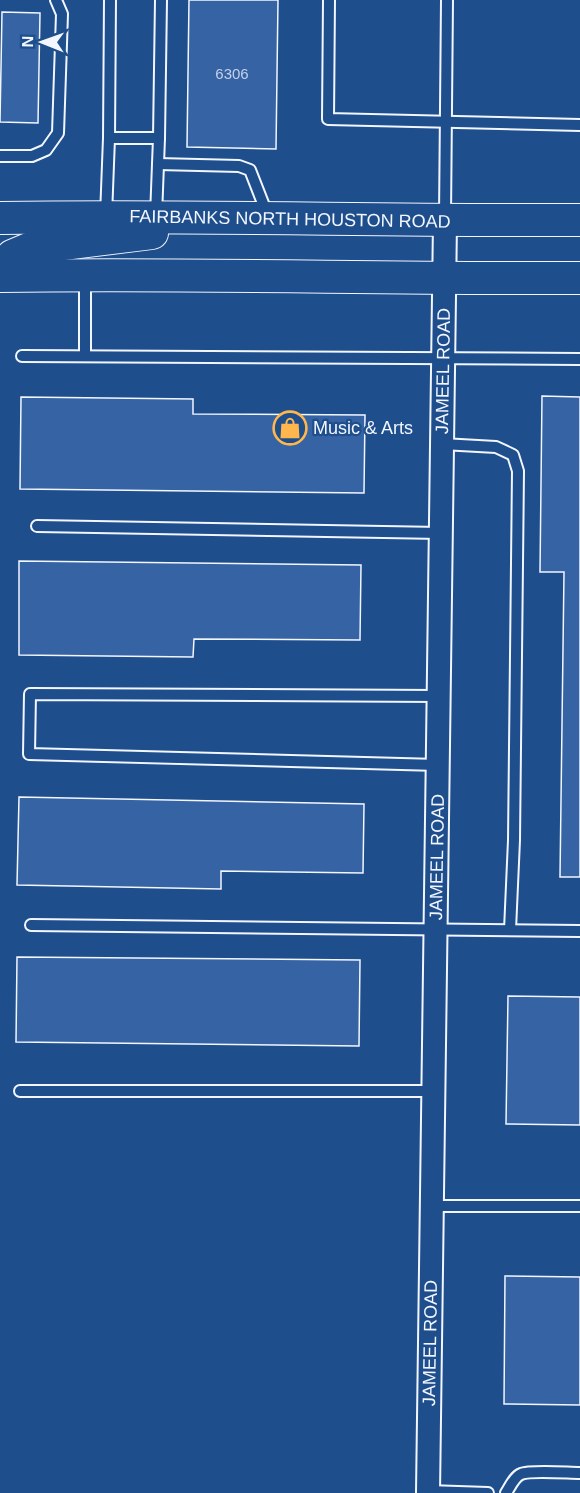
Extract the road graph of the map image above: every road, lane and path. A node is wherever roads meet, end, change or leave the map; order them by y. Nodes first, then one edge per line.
1 (56, 0) edge
2 (110, 0) edge
3 (161, 0) edge
4 (329, 0) edge
5 (447, 0) edge
6 (446, 122) junction
7 (580, 125) edge
8 (109, 138) junction
9 (159, 138) junction
10 (0, 156) edge
11 (158, 164) junction
12 (106, 216) junction
13 (155, 217) junction
14 (0, 218) edge
15 (269, 219) junction
16 (580, 220) edge
17 (445, 221) junction
18 (0, 269) edge
19 (85, 274) junction
20 (0, 276) edge
21 (580, 278) edge
22 (445, 279) junction
23 (22, 356) dead end
24 (85, 356) junction
25 (443, 358) junction
26 (580, 359) edge
27 (442, 444) junction
28 (37, 526) dead end
29 (441, 533) junction
30 (439, 696) junction
31 (438, 765) junction
32 (31, 925) dead end
33 (436, 930) junction
34 (510, 930) junction
35 (580, 931) edge
36 (20, 1091) dead end
37 (434, 1091) junction
38 (432, 1206) junction
39 (580, 1206) edge
40 (580, 1473) edge
41 (428, 1492) edge
42 (488, 1493) edge
43 (506, 1493) edge

1 - 10 lane
2 - 8 lane
3 - 9 lane
4 - 6 lane
5 - 6 lane
6 - 7 lane
6 - 17 lane
8 - 9 lane
8 - 12 lane
9 - 11 lane
11 - 13 lane
11 - 15 lane
12 - 13 main road, FAIRBANKS NORTH HOUSTON ROAD
12 - 14 main road, FAIRBANKS NORTH HOUSTON ROAD
13 - 15 main road, FAIRBANKS NORTH HOUSTON ROAD
15 - 17 main road, FAIRBANKS NORTH HOUSTON ROAD
15 - 18 main road
16 - 17 main road, FAIRBANKS NORTH HOUSTON ROAD
17 - 22 street, JAMEEL ROAD
19 - 20 main road
19 - 22 main road
19 - 24 lane
21 - 22 main road
22 - 25 street, JAMEEL ROAD
23 - 24 lane
24 - 25 lane
25 - 26 lane
25 - 27 street, JAMEEL ROAD
27 - 29 street, JAMEEL ROAD
27 - 34 lane
28 - 29 lane
29 - 30 street, JAMEEL ROAD
30 - 31 street, JAMEEL ROAD
30 - 31 lane
31 - 33 street, JAMEEL ROAD
32 - 33 lane
33 - 34 lane
33 - 37 street, JAMEEL ROAD
34 - 35 lane
36 - 37 lane
37 - 38 street, JAMEEL ROAD
38 - 39 lane
38 - 41 street, JAMEEL ROAD
40 - 43 lane
41 - 42 lane

